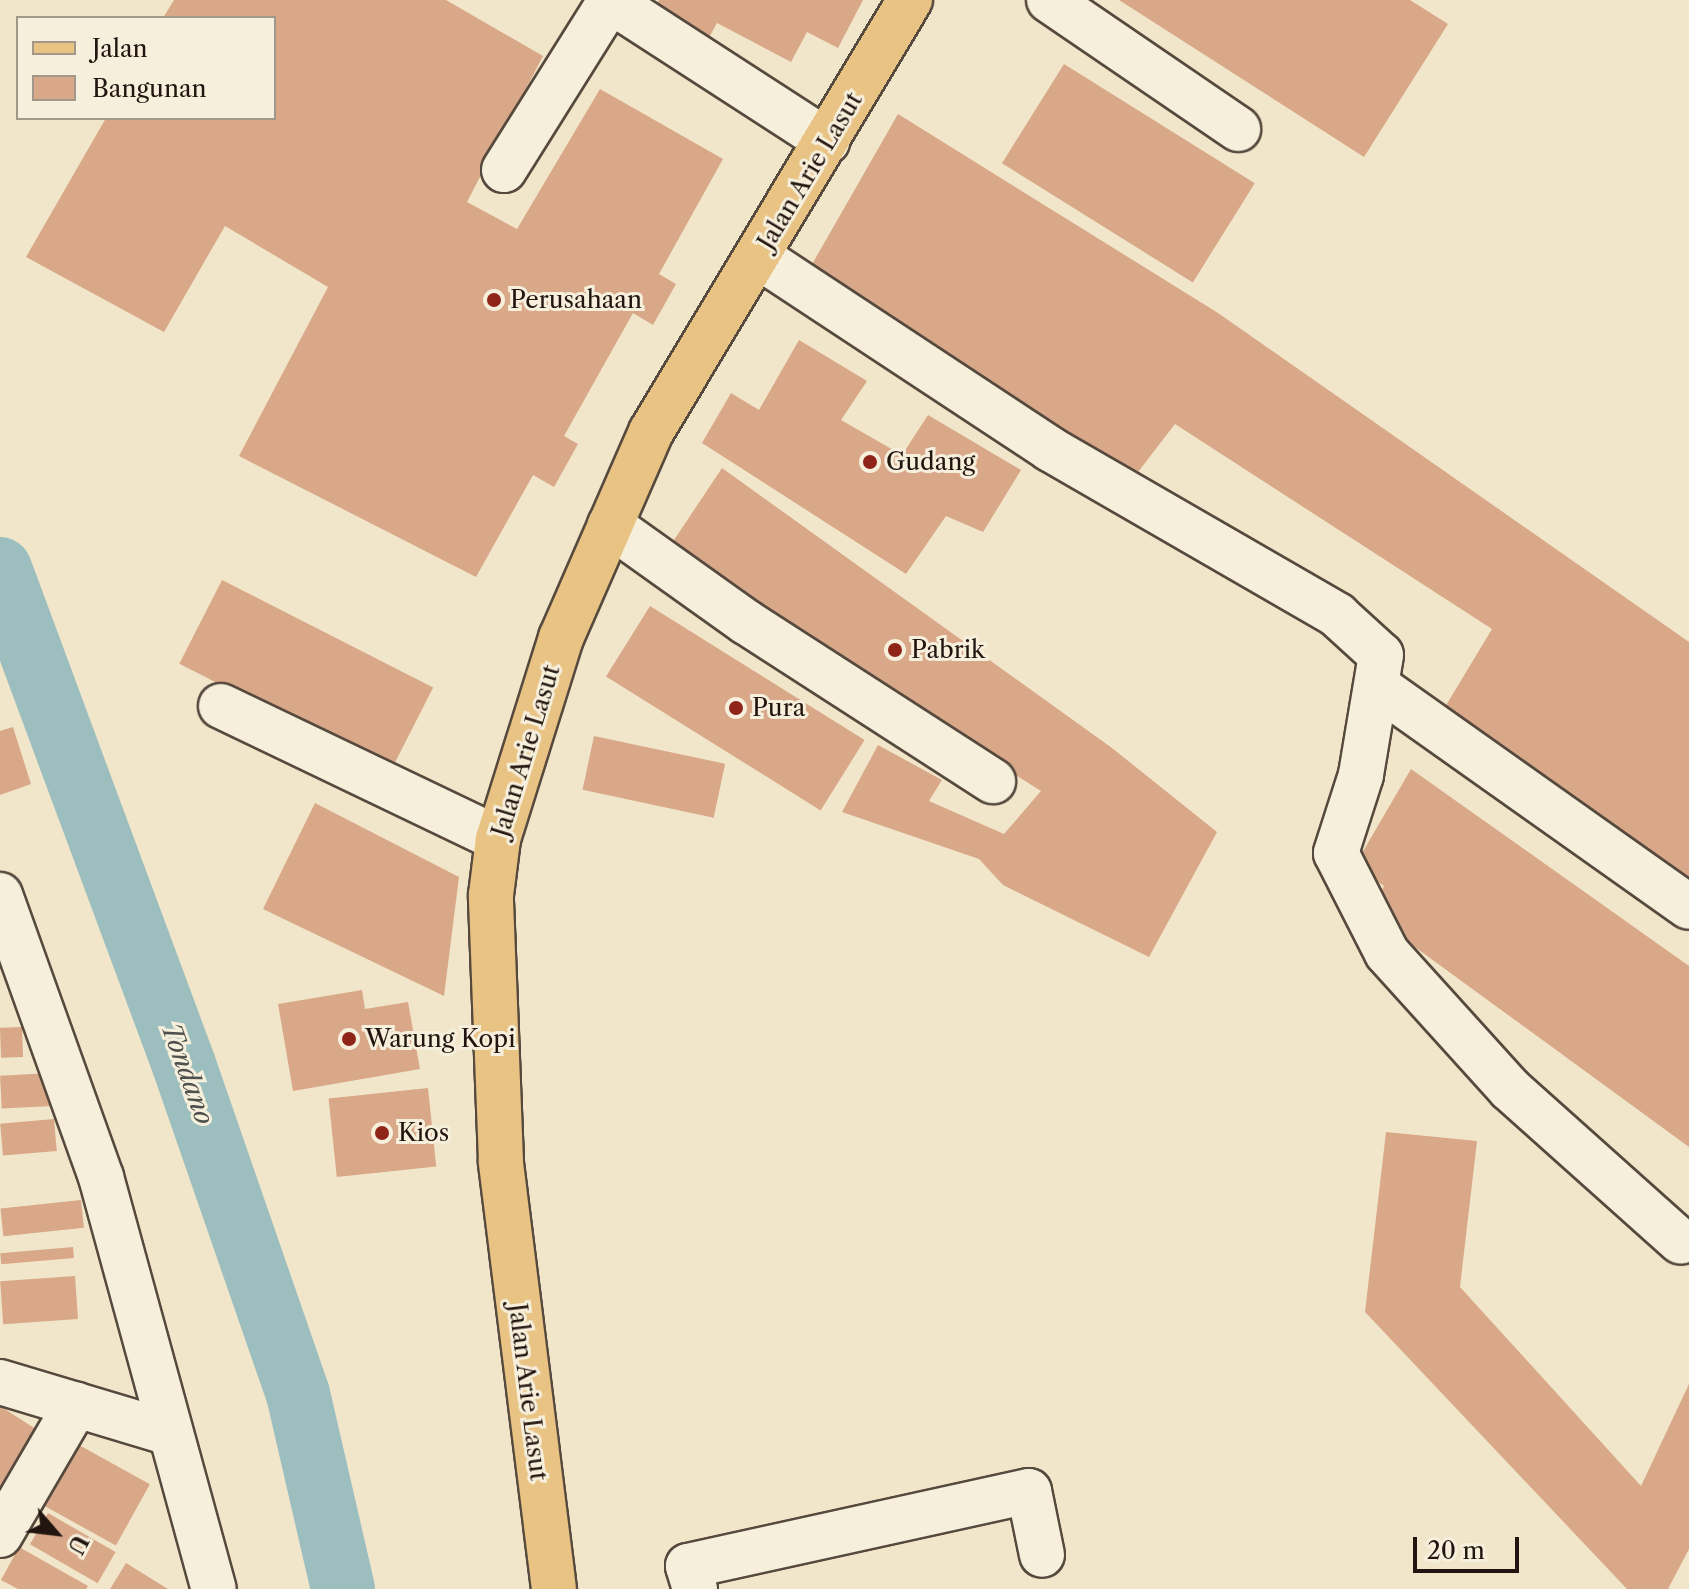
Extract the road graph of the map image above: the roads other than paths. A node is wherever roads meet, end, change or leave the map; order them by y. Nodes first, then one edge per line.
1 (609, 0) edge
2 (910, 0) edge
3 (1049, 0) edge
4 (1238, 129) dead end
5 (827, 141) junction
6 (504, 170) dead end
7 (759, 257) junction
8 (610, 525) junction
9 (1377, 686) junction
10 (221, 706) dead end
11 (993, 781) dead end
12 (498, 839) junction
13 (0, 895) edge
14 (1689, 907) edge
15 (1681, 1242) dead end
16 (0, 1382) edge
17 (76, 1405) junction
18 (170, 1433) junction
19 (0, 1535) edge
20 (1042, 1555) dead end
21 (214, 1589) edge
22 (554, 1589) edge
23 (695, 1589) edge

1 - 5 street
1 - 6 street
2 - 5 main road, Jalan Arie Lasut
3 - 4 street
5 - 7 main road, Jalan Arie Lasut
7 - 8 main road, Jalan Arie Lasut
7 - 9 street
8 - 11 street
8 - 12 main road, Jalan Arie Lasut
9 - 14 street
9 - 15 street
10 - 12 street
12 - 22 main road, Jalan Arie Lasut
13 - 18 street
16 - 17 street
17 - 18 street
17 - 19 street
18 - 21 street
20 - 23 street

